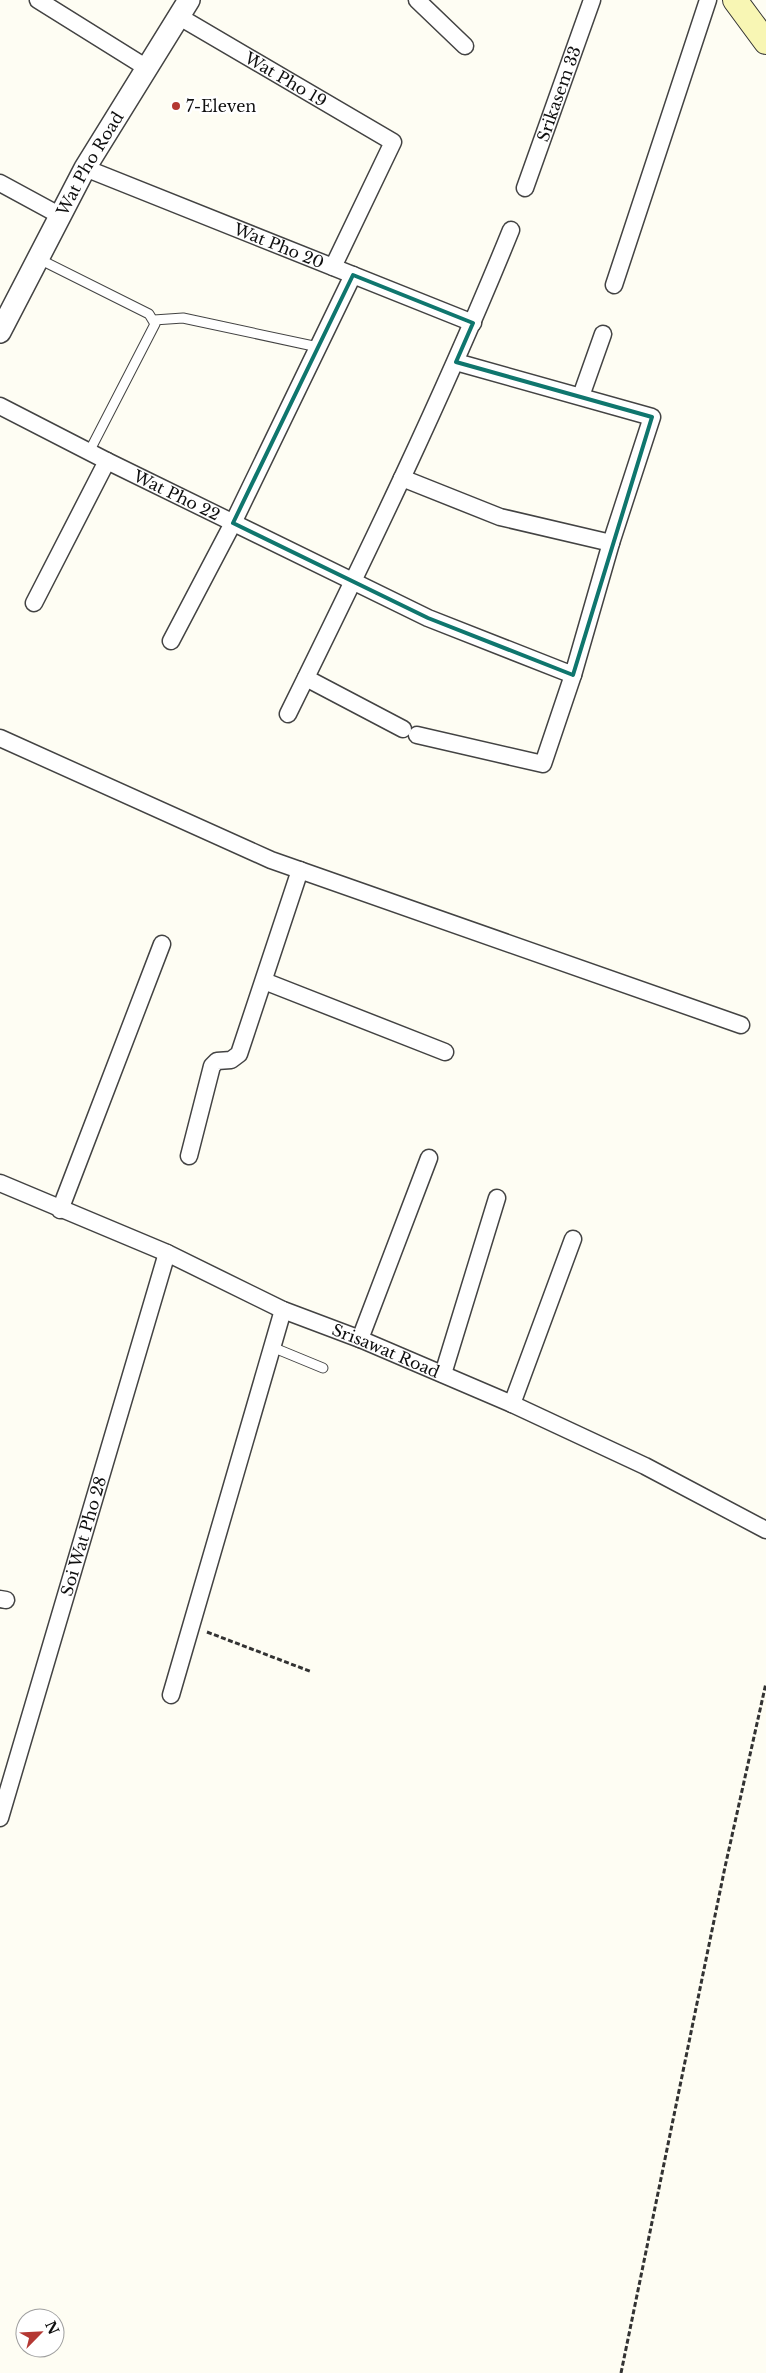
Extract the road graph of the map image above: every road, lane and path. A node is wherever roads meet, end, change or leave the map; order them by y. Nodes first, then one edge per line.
1 (38, 0) edge
2 (417, 0) edge
3 (592, 0) edge
4 (708, 0) edge
5 (735, 0) edge
6 (183, 8) edge
7 (766, 42) edge
8 (465, 46) dead end
9 (148, 68) junction
10 (84, 168) junction
11 (0, 183) edge
12 (525, 188) dead end
13 (59, 214) junction
14 (510, 230) dead end
15 (37, 258) junction
16 (333, 267) junction
17 (353, 275) junction
18 (614, 286) dead end
19 (154, 320) junction
20 (473, 323) junction
21 (0, 332) edge
22 (603, 334) dead end
23 (318, 347) junction
24 (456, 362) junction
25 (581, 396) junction
26 (0, 406) edge
27 (89, 452) junction
28 (107, 461) junction
29 (402, 478) junction
30 (233, 523) junction
31 (611, 543) junction
32 (354, 581) junction
33 (34, 603) dead end
34 (171, 641) dead end
35 (573, 675) junction
36 (306, 678) junction
37 (288, 714) dead end
38 (0, 738) edge
39 (300, 870) junction
40 (162, 944) dead end
41 (264, 982) junction
42 (741, 1025) dead end
43 (446, 1052) dead end
44 (189, 1156) dead end
45 (429, 1158) dead end
46 (0, 1183) edge
47 (497, 1198) dead end
48 (60, 1210) junction
49 (573, 1239) dead end
50 (167, 1253) junction
51 (283, 1310) junction
52 (360, 1339) junction
53 (272, 1347) junction
54 (323, 1368) dead end
55 (443, 1374) junction
56 (512, 1404) junction
57 (766, 1530) edge
58 (190, 1626) junction
59 (312, 1672) dead end
60 (766, 1683) edge
61 (171, 1695) dead end
62 (0, 1818) edge
63 (621, 2373) edge

1 - 9 street
2 - 8 street
3 - 12 street, Srikasem 33
4 - 18 street
5 - 7 main road
6 - 9 street, Wat Pho Road
6 - 16 street, Wat Pho 19
9 - 10 street, Wat Pho Road
10 - 13 street, Wat Pho Road
10 - 16 street, Wat Pho 20
11 - 13 street
13 - 15 street, Wat Pho Road
14 - 20 street
15 - 19 lane
15 - 21 street, Wat Pho Road
16 - 17 street, Wat Pho 20
17 - 20 street, Wat Pho 20
17 - 23 street
19 - 23 lane
19 - 27 lane
20 - 24 street
22 - 25 street
23 - 30 street
24 - 25 street
24 - 29 street
25 - 31 street
26 - 27 street, Wat Pho 22
27 - 28 street, Wat Pho 22
28 - 30 street, Wat Pho 22
28 - 33 street
29 - 31 street
29 - 32 street
30 - 32 street, Wat Pho 22
30 - 34 street
31 - 35 street
32 - 35 street, Wat Pho 22
32 - 36 street
35 - 36 street
36 - 37 street
38 - 39 street
39 - 41 street
39 - 42 street
40 - 48 street
41 - 43 street
41 - 44 street
45 - 52 street
46 - 48 street, Srisawat Road
47 - 55 street
48 - 50 street, Srisawat Road
49 - 56 street
50 - 51 street, Srisawat Road
50 - 62 street, Soi Wat Pho 28
51 - 52 street, Srisawat Road
51 - 53 street
52 - 55 street, Srisawat Road
53 - 54 lane
53 - 58 street
55 - 56 street, Srisawat Road
56 - 57 street, Srisawat Road
58 - 59 path
58 - 61 street
60 - 63 path

